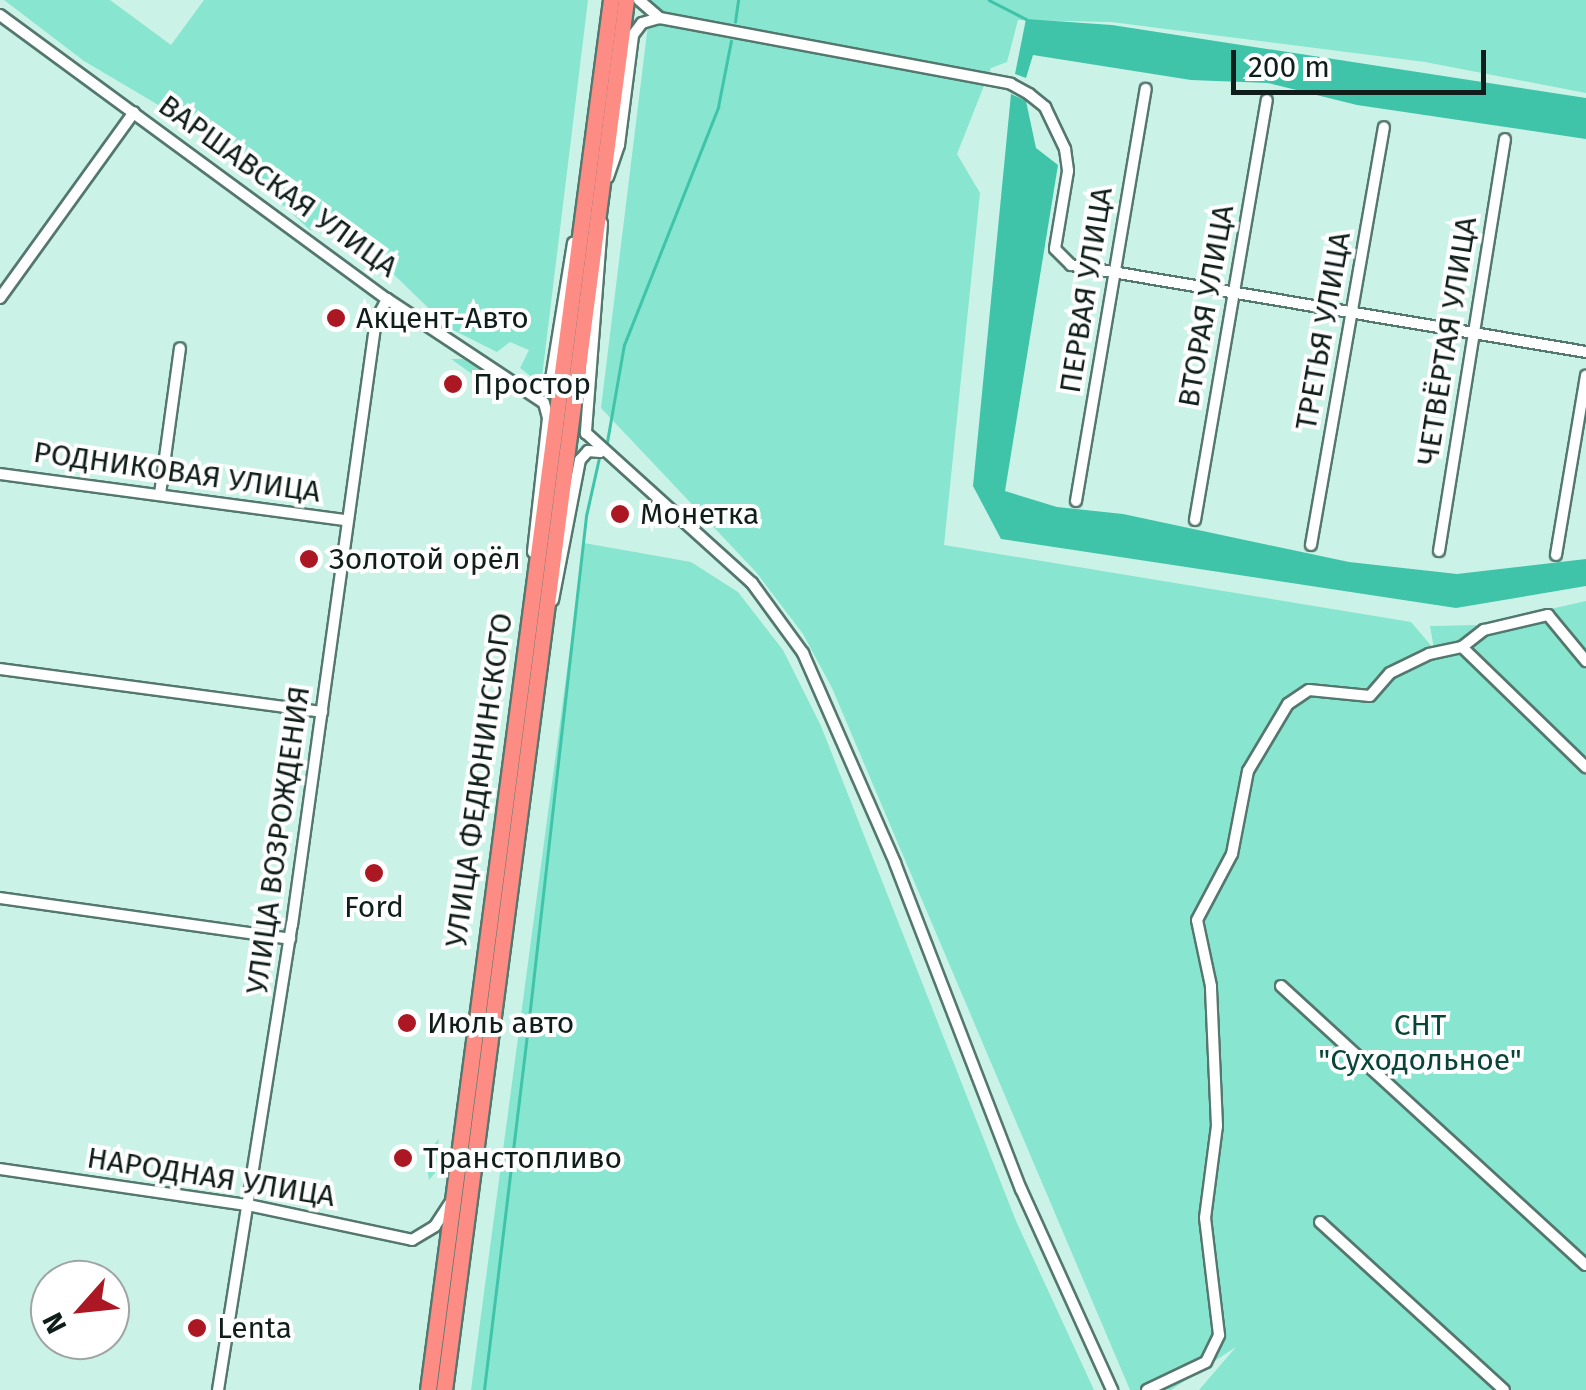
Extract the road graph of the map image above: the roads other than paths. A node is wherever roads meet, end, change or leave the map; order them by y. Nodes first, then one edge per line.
1 (611, 0) edge
2 (626, 0) edge
3 (639, 0) edge
4 (660, 18) junction
5 (2, 21) edge
6 (1146, 88) dead end
7 (1267, 100) dead end
8 (134, 112) junction
9 (1384, 126) dead end
10 (1506, 139) dead end
11 (597, 192) junction
12 (1115, 272) junction
13 (1234, 292) junction
14 (0, 298) edge
15 (387, 299) junction
16 (1352, 312) junction
17 (1471, 332) junction
18 (180, 348) dead end
19 (1586, 352) edge
20 (1586, 375) edge
21 (530, 392) junction
22 (606, 455) junction
23 (0, 474) edge
24 (160, 494) junction
25 (1076, 501) dead end
26 (347, 520) junction
27 (1195, 520) dead end
28 (1311, 545) dead end
29 (1439, 551) dead end
30 (1556, 555) dead end
31 (533, 588) junction
32 (541, 640) junction
33 (1462, 647) junction
34 (1586, 661) edge
35 (0, 669) edge
36 (322, 712) junction
37 (1586, 767) edge
38 (0, 898) edge
39 (290, 939) junction
40 (1282, 986) dead end
41 (0, 1169) edge
42 (451, 1202) junction
43 (248, 1205) junction
44 (1320, 1222) dead end
45 (1586, 1265) edge
46 (218, 1390) edge
47 (428, 1390) edge
48 (444, 1390) edge
49 (1112, 1390) edge
50 (1147, 1390) edge
51 (1504, 1390) edge

1 - 11 highway, УЛИЦА ФЕДЮНИНСКОГО
2 - 11 highway, УЛИЦА ФЕДЮНИНСКОГО
3 - 4 street
4 - 11 street
4 - 12 street
5 - 8 street, ВАРШАВСКАЯ УЛИЦА
6 - 12 street, ПЕРВАЯ УЛИЦА
7 - 13 street, ВТОРАЯ УЛИЦА
8 - 14 street
8 - 15 street, ВАРШАВСКАЯ УЛИЦА
9 - 16 street, ТРЕТЬЯ УЛИЦА
10 - 17 street, ЧЕТВЁРТАЯ УЛИЦА
11 - 21 street
11 - 22 street
11 - 31 highway, УЛИЦА ФЕДЮНИНСКОГО
11 - 32 highway, УЛИЦА ФЕДЮНИНСКОГО
12 - 13 street
12 - 25 street, ПЕРВАЯ УЛИЦА
13 - 16 street
13 - 27 street, ВТОРАЯ УЛИЦА
15 - 21 street, ВАРШАВСКАЯ УЛИЦА
15 - 26 street, УЛИЦА ВОЗРОЖДЕНИЯ
16 - 17 street
16 - 28 street, ТРЕТЬЯ УЛИЦА
17 - 19 street
17 - 29 street, ЧЕТВЁРТАЯ УЛИЦА
18 - 24 street
20 - 30 street
21 - 31 street
22 - 32 street
22 - 49 street
23 - 24 street, РОДНИКОВАЯ УЛИЦА
24 - 26 street, РОДНИКОВАЯ УЛИЦА
26 - 36 street, УЛИЦА ВОЗРОЖДЕНИЯ
31 - 42 highway, УЛИЦА ФЕДЮНИНСКОГО
32 - 48 highway, УЛИЦА ФЕДЮНИНСКОГО
33 - 34 street
33 - 37 street
33 - 50 street
35 - 36 street
36 - 39 street, УЛИЦА ВОЗРОЖДЕНИЯ
38 - 39 street
39 - 43 street, УЛИЦА ВОЗРОЖДЕНИЯ
40 - 45 street
41 - 43 street, НАРОДНАЯ УЛИЦА
42 - 43 street, НАРОДНАЯ УЛИЦА
42 - 47 highway, УЛИЦА ФЕДЮНИНСКОГО
43 - 46 street, УЛИЦА ВОЗРОЖДЕНИЯ
44 - 51 street

